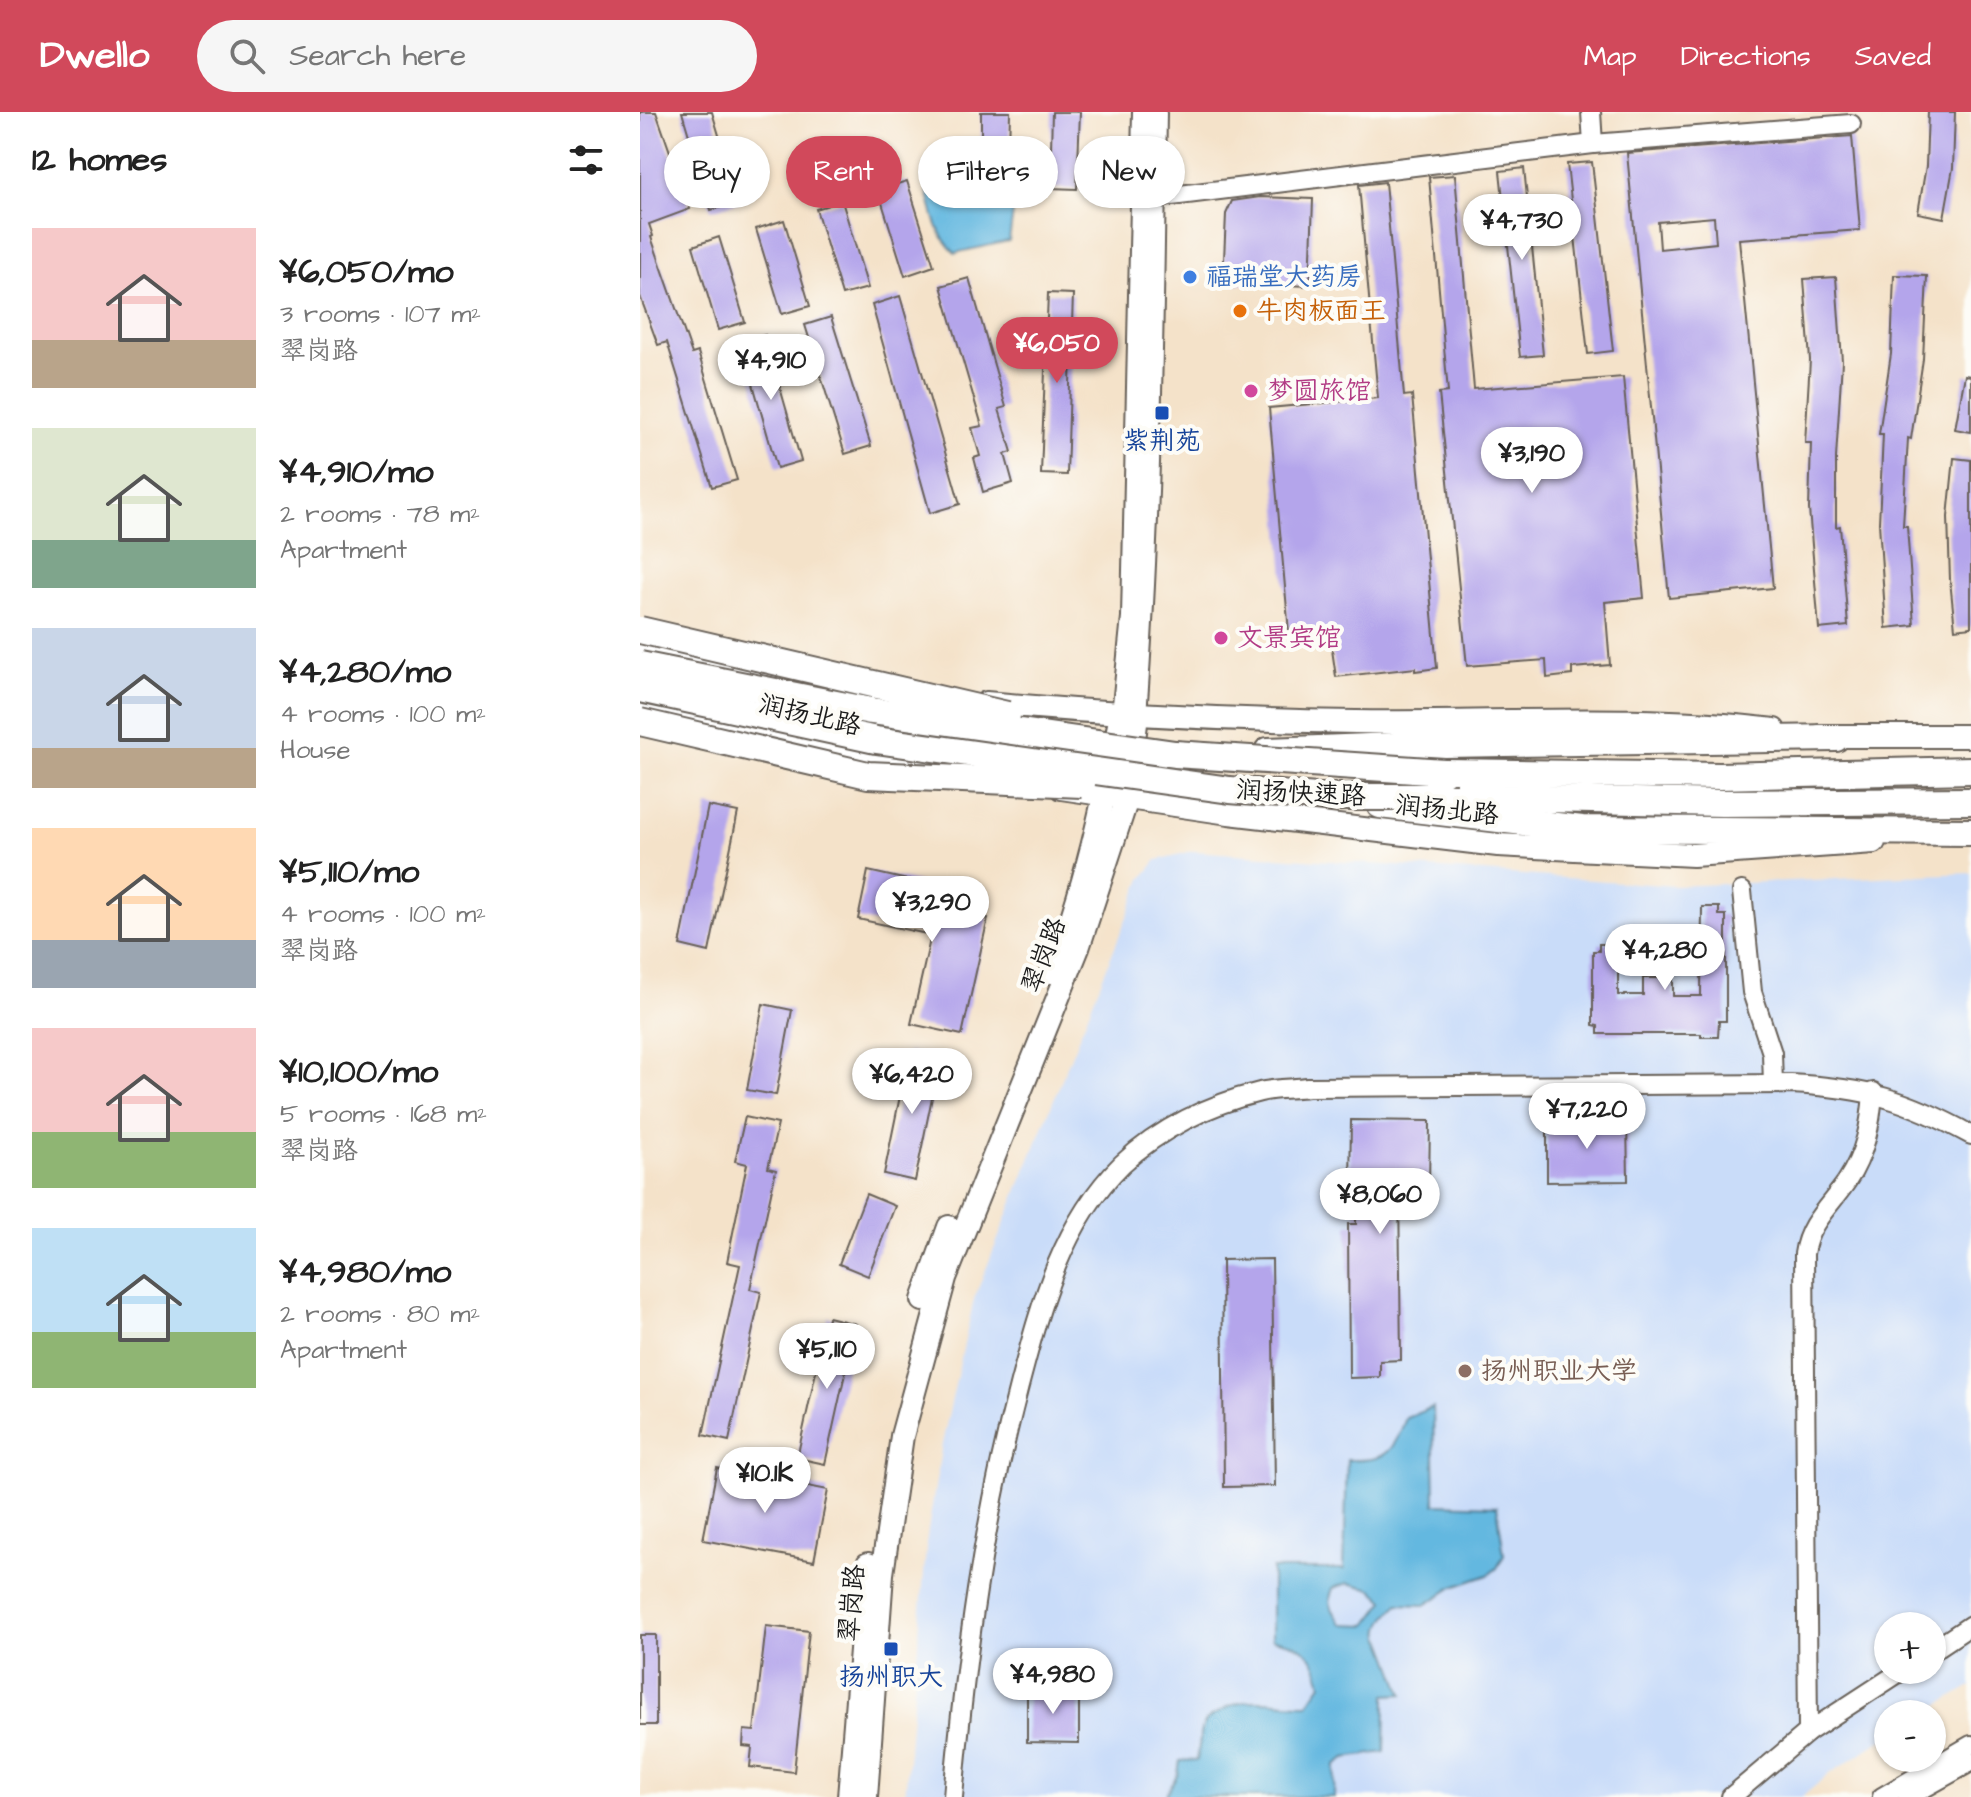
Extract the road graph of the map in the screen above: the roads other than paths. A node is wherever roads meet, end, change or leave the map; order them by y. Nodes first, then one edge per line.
1 (1142, 112) edge
2 (1157, 112) edge
3 (1591, 112) edge
4 (1851, 124) dead end
5 (1156, 136) edge
6 (1593, 144) junction
7 (1185, 194) edge
8 (1155, 208) edge
9 (640, 630) edge
10 (640, 648) edge
11 (640, 665) edge
12 (640, 689) edge
13 (640, 705) edge
14 (1129, 715) junction
15 (640, 722) edge
16 (1971, 736) edge
17 (1836, 738) junction
18 (1175, 754) junction
19 (1971, 770) edge
20 (1230, 790) junction
21 (1105, 795) junction
22 (1127, 799) junction
23 (1971, 801) edge
24 (1455, 806) junction
25 (1971, 834) edge
26 (1742, 891) dead end
27 (1773, 1084) junction
28 (1873, 1092) junction
29 (1971, 1135) edge
30 (1971, 1625) edge
31 (1946, 1642) edge
32 (1882, 1684) edge
33 (1808, 1732) junction
34 (1971, 1745) edge
35 (1971, 1762) edge
36 (849, 1797) edge
37 (866, 1797) edge
38 (953, 1797) edge
39 (1731, 1797) edge
40 (1882, 1797) edge
41 (1908, 1797) edge

1 - 14 street, 翠岗路
2 - 5 street, 翠岗路
3 - 6 street
4 - 6 street
6 - 7 street
8 - 14 street, 翠岗路
9 - 18 highway, bridge
10 - 14 main road, 润扬北路
11 - 18 highway, 润扬快速路, bridge
12 - 20 highway, 润扬快速路, bridge
13 - 21 main road, 润扬北路
14 - 17 main road, 润扬北路
14 - 21 main road, 翠岗路
14 - 22 main road, 翠岗路
15 - 20 highway, bridge
16 - 17 main road, 润扬北路
17 - 18 highway, bridge
18 - 19 highway, 润扬快速路, bridge
20 - 24 highway, 润扬快速路, bridge
21 - 22 main road, 润扬北路
21 - 36 main road, 翠岗路
22 - 25 main road, 润扬北路
22 - 37 main road, 翠岗路
23 - 24 highway, 润扬快速路
24 - 25 highway
26 - 27 street
27 - 28 street
27 - 38 street
28 - 29 street
28 - 33 street
30 - 31 street
32 - 33 street
33 - 39 street
34 - 40 street
35 - 41 street

